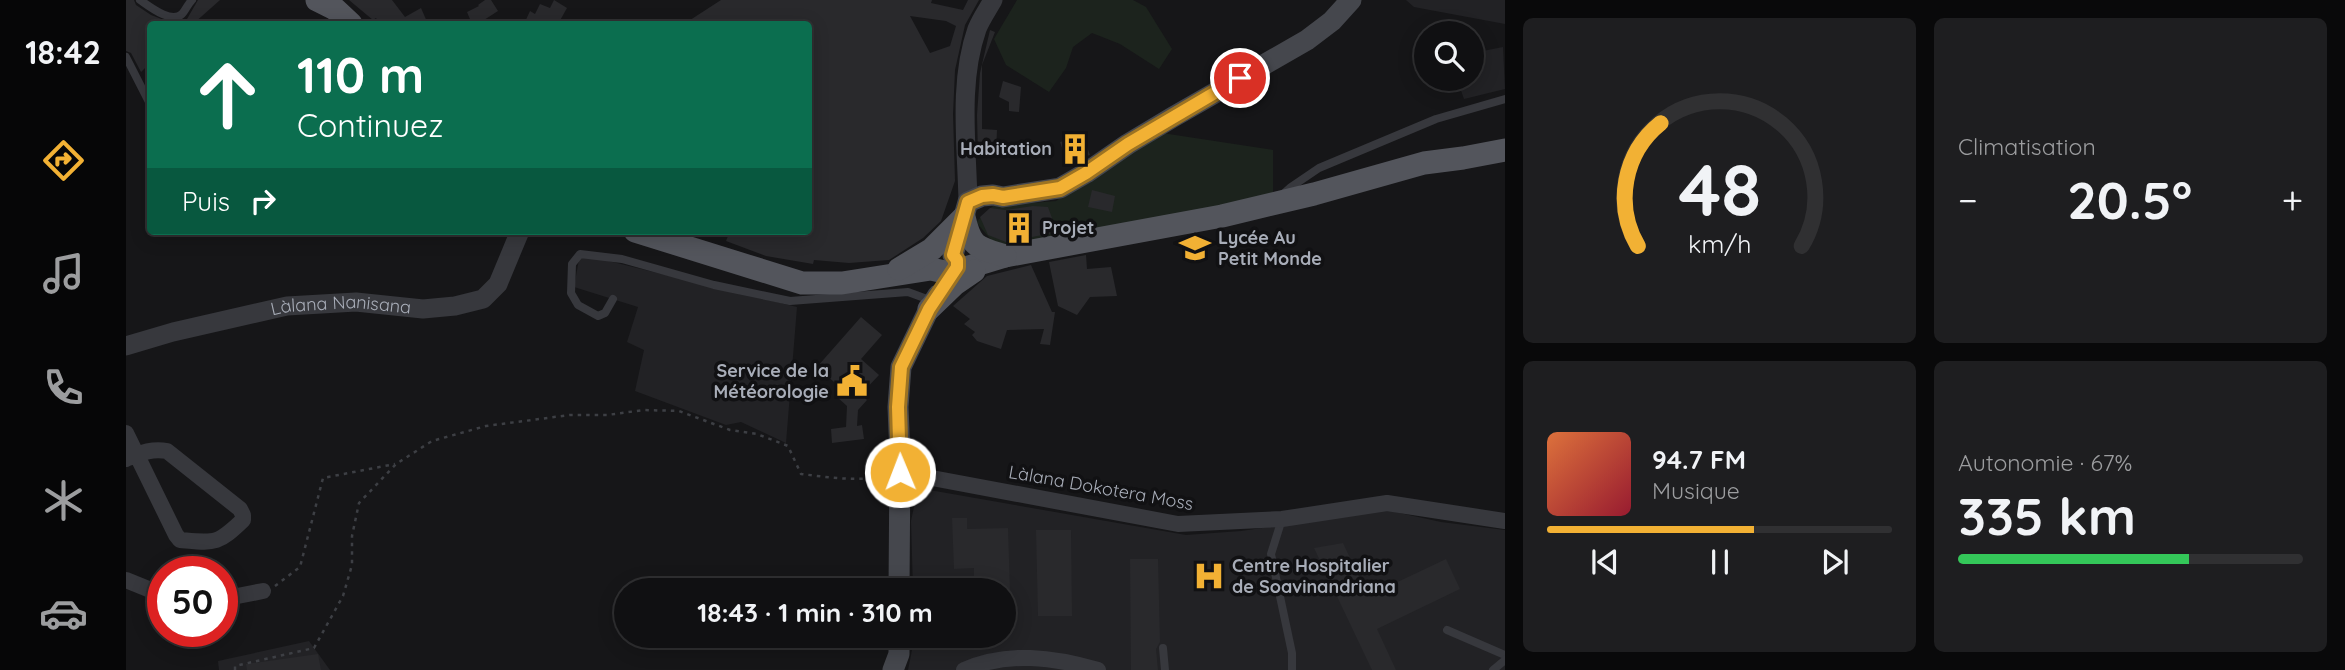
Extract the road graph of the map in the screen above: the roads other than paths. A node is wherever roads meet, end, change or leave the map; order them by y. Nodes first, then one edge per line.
1 (140, 0) edge
2 (191, 0) edge
3 (317, 0) edge
4 (993, 0) edge
5 (1351, 0) edge
6 (348, 21) edge
7 (126, 57) edge
8 (147, 98) edge
9 (1505, 99) edge
10 (1505, 150) edge
11 (1273, 204) junction
12 (966, 210) junction
13 (518, 235) edge
14 (648, 235) edge
15 (1005, 256) junction
16 (947, 262) junction
17 (887, 275) junction
18 (612, 299) dead end
19 (928, 304) junction
20 (126, 346) edge
21 (126, 433) edge
22 (132, 456) edge
23 (900, 472) junction
24 (1282, 519) junction
25 (1505, 520) edge
26 (900, 578) edge
27 (126, 580) edge
28 (147, 589) edge
29 (263, 592) road end
30 (238, 596) edge
31 (1447, 630) dead end
32 (899, 648) edge
33 (1163, 648) dead end
34 (1505, 655) edge
35 (1505, 660) edge
36 (893, 670) edge
37 (964, 670) edge
38 (1098, 670) edge
39 (1166, 670) edge
40 (1292, 670) edge
41 (1493, 670) edge

1 - 2 lane
3 - 6 main road
4 - 12 street
5 - 12 main road
7 - 8 lane
9 - 11 lane
10 - 11 main road
11 - 15 main road
12 - 15 main road
12 - 16 main road
12 - 17 main road
13 - 20 street, Làlana Nanisana
14 - 17 main road
15 - 16 main road
15 - 19 main road
16 - 17 main road
16 - 19 main road
17 - 19 main road
18 - 19 lane
19 - 23 main road
21 - 22 street
22 - 22 street
23 - 24 street, Làlana Dokotera Moss
23 - 26 main road
24 - 25 street, Làlana Dokotera Moss
24 - 40 lane
27 - 28 street
29 - 30 street
31 - 34 lane
32 - 36 main road
33 - 39 lane
35 - 41 lane
37 - 38 street

